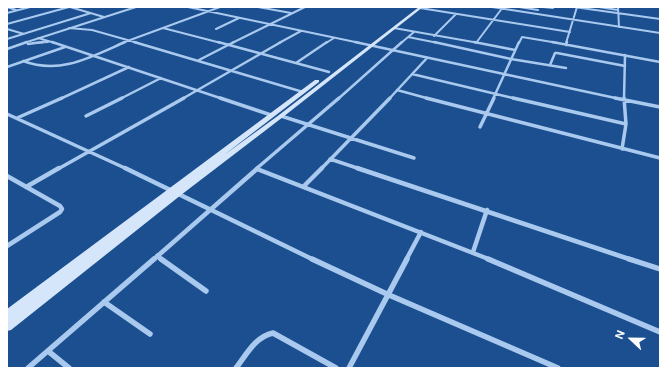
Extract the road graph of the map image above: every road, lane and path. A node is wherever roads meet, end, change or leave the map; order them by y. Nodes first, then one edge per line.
1 (7, 7) edge
2 (30, 7) edge
3 (70, 7) edge
4 (136, 7) edge
5 (188, 7) edge
6 (220, 7) edge
7 (258, 7) edge
8 (305, 7) edge
9 (418, 7) edge
10 (492, 7) edge
11 (519, 7) edge
12 (543, 7) edge
13 (575, 7) edge
14 (599, 7) edge
15 (503, 8) edge
16 (553, 8) dead end
17 (618, 8) edge
18 (17, 10) junction
19 (538, 10) dead end
20 (209, 11) junction
21 (7, 13) edge
22 (91, 13) junction
23 (292, 14) junction
24 (456, 14) junction
25 (617, 14) junction
26 (104, 17) junction
27 (239, 18) junction
28 (660, 19) edge
29 (494, 20) junction
30 (574, 20) junction
31 (7, 24) edge
32 (269, 24) junction
33 (619, 27) junction
34 (69, 28) junction
35 (163, 28) junction
36 (394, 28) junction
37 (7, 29) edge
38 (216, 29) dead end
39 (301, 31) junction
40 (414, 32) junction
41 (570, 32) junction
42 (660, 33) edge
43 (24, 34) junction
44 (434, 36) junction
45 (408, 37) junction
46 (38, 38) junction
47 (334, 38) junction
48 (7, 39) edge
49 (129, 40) junction
50 (50, 42) junction
51 (476, 44) junction
52 (18, 45) junction
53 (228, 45) junction
54 (368, 45) junction
55 (566, 45) junction
56 (65, 47) junction
57 (7, 49) edge
58 (515, 50) junction
59 (392, 51) junction
60 (261, 54) junction
61 (93, 55) junction
62 (626, 55) junction
63 (427, 58) junction
64 (511, 59) junction
65 (199, 60) junction
66 (23, 61) junction
67 (296, 62) junction
68 (660, 62) edge
69 (550, 65) junction
70 (625, 66) junction
71 (7, 67) edge
72 (129, 68) junction
73 (566, 68) dead end
74 (233, 71) junction
75 (330, 72) junction
76 (412, 74) junction
77 (504, 74) junction
78 (161, 78) junction
79 (198, 90) junction
80 (397, 90) junction
81 (303, 92) junction
82 (495, 93) junction
83 (624, 100) junction
84 (660, 107) edge
85 (486, 112) junction
86 (7, 114) edge
87 (271, 115) junction
88 (86, 116) dead end
89 (281, 116) junction
90 (17, 118) junction
91 (308, 124) junction
92 (626, 124) junction
93 (480, 127) dead end
94 (352, 138) junction
95 (622, 149) junction
96 (88, 150) junction
97 (414, 158) dead end
98 (660, 158) edge
99 (330, 159) junction
100 (257, 169) junction
101 (7, 176) edge
102 (26, 186) junction
103 (304, 186) junction
104 (175, 192) junction
105 (210, 210) junction
106 (487, 210) junction
107 (421, 232) junction
108 (7, 246) edge
109 (473, 252) junction
110 (157, 256) junction
111 (660, 269) edge
112 (206, 291) dead end
113 (389, 295) junction
114 (104, 302) junction
115 (7, 315) edge
116 (7, 326) edge
117 (660, 332) edge
118 (150, 334) dead end
119 (48, 351) junction
120 (28, 368) edge
121 (69, 368) edge
122 (236, 368) edge
123 (336, 368) edge
124 (349, 368) edge
125 (558, 368) edge

1 - 18 street
2 - 18 street
3 - 22 street
3 - 31 street
4 - 26 street
5 - 20 street
6 - 20 street
7 - 23 street
8 - 23 street
9 - 24 street
9 - 36 main road
9 - 54 main road
10 - 15 street
11 - 19 street
12 - 16 street
13 - 25 street
13 - 30 street
14 - 17 street
15 - 29 street
15 - 30 street
17 - 25 street
18 - 21 street
20 - 27 street
20 - 35 street
22 - 26 street
22 - 43 street
23 - 32 street
24 - 29 street
24 - 44 street
25 - 28 street
25 - 33 street
26 - 34 street
27 - 32 street
27 - 38 street
29 - 41 street
29 - 51 street
30 - 33 street
30 - 41 street
32 - 39 street
32 - 53 street
33 - 42 street
34 - 46 street
34 - 49 street
35 - 49 street
35 - 53 street
36 - 40 street
36 - 54 main road
37 - 43 street
39 - 47 street
39 - 60 street
40 - 44 street
40 - 45 street
41 - 55 street
43 - 48 street
44 - 51 street
45 - 59 street
45 - 64 street
46 - 50 street
46 - 52 street
47 - 54 street
47 - 67 street
49 - 61 street
49 - 65 street
50 - 52 street
50 - 56 street
51 - 58 street
52 - 57 street
53 - 60 street
53 - 65 street
54 - 59 street
54 - 75 main road
54 - 89 main road
55 - 58 street
55 - 62 street
56 - 61 street
56 - 66 street
58 - 64 street
59 - 63 street
59 - 91 street
60 - 67 street
60 - 74 street
61 - 66 street
61 - 72 street
62 - 68 street
62 - 70 street
63 - 76 street
63 - 77 street
64 - 69 street
64 - 77 street
65 - 74 street
66 - 71 street
67 - 75 street
69 - 70 street
69 - 73 street
70 - 83 street
72 - 78 street
72 - 90 street
74 - 79 street
74 - 81 street
75 - 81 main road
76 - 80 street
76 - 82 street
77 - 82 street
77 - 83 street
78 - 79 street
78 - 88 street
79 - 87 street
79 - 96 street
80 - 85 street
80 - 94 street
81 - 87 main road
82 - 85 street
82 - 92 street
83 - 84 street
83 - 92 street
85 - 93 street
85 - 95 street
86 - 90 street
87 - 104 main road
89 - 91 street
89 - 104 main road
90 - 96 street
91 - 94 street
91 - 100 street
92 - 95 street
94 - 97 street
94 - 99 street
95 - 98 street
96 - 102 street
96 - 104 street
99 - 103 street
99 - 106 street
100 - 103 street
100 - 105 street
101 - 102 street
102 - 108 street
103 - 107 street
104 - 105 street
104 - 115 main road
104 - 116 main road
105 - 110 street
105 - 113 street
106 - 109 street
106 - 111 street
107 - 109 street
107 - 113 street
109 - 117 street
110 - 112 street
110 - 114 street
113 - 124 street
113 - 125 street
114 - 118 street
114 - 119 street
119 - 120 street
119 - 121 street
122 - 123 street

